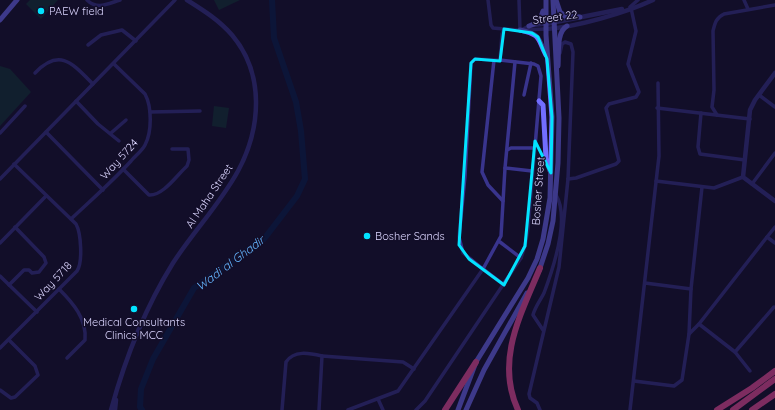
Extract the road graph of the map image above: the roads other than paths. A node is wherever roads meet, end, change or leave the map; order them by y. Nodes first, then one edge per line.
1 (17, 0) edge
2 (87, 0) edge
3 (120, 0) edge
4 (175, 0) edge
5 (187, 0) edge
6 (488, 0) edge
7 (518, 0) edge
8 (545, 0) edge
9 (554, 0) edge
10 (638, 0) edge
11 (653, 0) edge
12 (744, 0) edge
13 (775, 5) edge
14 (629, 8) junction
15 (748, 9) junction
16 (580, 17) junction
17 (0, 20) edge
18 (529, 26) junction
19 (553, 26) junction
20 (567, 26) junction
21 (546, 27) junction
22 (504, 29) junction
23 (520, 30) junction
24 (136, 41) junction
25 (88, 45) dead end
26 (559, 56) junction
27 (547, 59) junction
28 (494, 60) junction
29 (500, 60) junction
30 (515, 62) junction
31 (114, 64) junction
32 (531, 64) junction
33 (35, 73) dead end
34 (775, 73) edge
35 (658, 83) dead end
36 (93, 84) junction
37 (556, 85) junction
38 (524, 95) dead end
39 (759, 95) junction
40 (76, 101) junction
41 (539, 101) junction
42 (24, 106) dead end
43 (775, 107) edge
44 (657, 108) junction
45 (200, 111) dead end
46 (150, 112) junction
47 (702, 113) junction
48 (717, 115) junction
49 (126, 120) dead end
50 (750, 120) junction
51 (46, 132) junction
52 (0, 133) edge
53 (111, 133) junction
54 (120, 141) dead end
55 (534, 148) junction
56 (172, 149) dead end
57 (506, 153) junction
58 (775, 153) edge
59 (745, 160) junction
60 (14, 164) junction
61 (505, 168) junction
62 (123, 169) junction
63 (532, 171) junction
64 (551, 173) junction
65 (743, 177) junction
66 (0, 179) edge
67 (568, 179) junction
68 (656, 181) junction
69 (752, 184) junction
70 (702, 187) junction
71 (103, 190) junction
72 (556, 195) junction
73 (46, 196) junction
74 (503, 201) junction
75 (775, 201) edge
76 (71, 219) junction
77 (15, 227) junction
78 (775, 227) edge
79 (767, 237) junction
80 (500, 242) junction
81 (0, 243) edge
82 (775, 243) edge
83 (521, 258) junction
84 (540, 268) junction
85 (483, 269) junction
86 (0, 277) edge
87 (645, 283) junction
88 (8, 285) junction
89 (504, 285) junction
90 (59, 289) junction
91 (691, 289) junction
92 (774, 307) edge
93 (37, 312) junction
94 (546, 318) junction
95 (536, 321) junction
96 (699, 324) junction
97 (544, 330) junction
98 (689, 334) junction
99 (9, 340) junction
100 (0, 348) edge
101 (735, 352) junction
102 (322, 356) junction
103 (67, 358) dead end
104 (476, 362) junction
105 (414, 368) junction
106 (750, 371) dead end
107 (775, 371) edge
108 (775, 379) edge
109 (634, 381) junction
110 (0, 390) edge
111 (118, 390) junction
112 (775, 394) edge
113 (378, 399) junction
114 (447, 408) edge
115 (110, 410) edge
116 (115, 410) edge
117 (282, 410) edge
118 (319, 410) edge
119 (348, 410) edge
120 (384, 410) edge
121 (416, 410) edge
122 (458, 410) edge
123 (466, 410) edge
124 (518, 410) edge
125 (540, 410) edge
126 (630, 410) edge
127 (717, 410) edge
128 (733, 410) edge
129 (752, 410) edge

1 - 17 main road
2 - 3 street
4 - 24 street
5 - 111 street, Al Maha Street
6 - 22 street
7 - 23 street
8 - 18 main road
8 - 21 main road, Bosher Street
9 - 16 main road
9 - 19 main road, Bosher Street
10 - 14 street
11 - 14 street, Street 22
12 - 15 street
13 - 15 street
14 - 16 street, Street 22
14 - 20 street, Street 22
14 - 67 street
15 - 48 street
16 - 19 street, Street 22
18 - 21 street, Street 22
18 - 23 street, Street 22
19 - 20 street, Street 22
19 - 21 street, Street 22
19 - 37 main road, Bosher Street
20 - 26 main road
21 - 23 street, Street 22
21 - 27 main road, Bosher Street
22 - 23 street
22 - 29 street
23 - 27 main road
24 - 25 street
24 - 31 street
26 - 37 main road
26 - 67 street
27 - 64 main road, Bosher Street
28 - 29 street
28 - 74 street
28 - 85 street
29 - 30 street
30 - 32 street
30 - 57 street
31 - 36 street
31 - 46 street, Way 5724
32 - 38 street
32 - 41 street
33 - 36 street
34 - 39 street
35 - 44 street
36 - 40 street
37 - 72 main road, Bosher Street
39 - 43 street
39 - 50 street
40 - 51 street
40 - 53 street
41 - 55 street
41 - 64 main road
42 - 52 street
44 - 47 street
44 - 68 street
45 - 46 street
46 - 62 street, Way 5724
47 - 48 street
47 - 59 street
48 - 50 street
49 - 53 street
50 - 59 street
51 - 60 street
51 - 71 street
53 - 54 street
55 - 57 street
55 - 63 street
56 - 62 street
57 - 61 street
58 - 69 street
59 - 65 street
60 - 66 street
60 - 73 street, Way 5718
61 - 63 street
61 - 74 street
62 - 71 street, Way 5724
63 - 83 street
64 - 104 main road, Bosher Street
65 - 69 street
65 - 70 street
67 - 94 street
68 - 70 street
68 - 87 street
69 - 75 street
70 - 91 street
71 - 76 street, Way 5724
72 - 84 main road, Bosher Street
72 - 95 street
73 - 76 street, Way 5718
73 - 77 street
74 - 80 street
76 - 90 street, Way 5718
77 - 81 street
77 - 88 street
78 - 79 street
79 - 82 street
79 - 96 street
80 - 83 street
80 - 85 street
83 - 89 street
84 - 123 main road, Bosher Street
84 - 124 highway
85 - 89 street
85 - 105 street
86 - 88 street
87 - 91 street
87 - 109 street
88 - 93 street
89 - 121 street
90 - 93 street, Way 5718
90 - 103 street
91 - 98 street
92 - 101 street
93 - 99 street, Way 5718
94 - 95 street
94 - 97 street
95 - 97 street
96 - 98 street
96 - 101 street
97 - 125 street
98 - 109 street
99 - 100 street, Way 5718
99 - 110 street
101 - 106 street
102 - 105 street
102 - 117 street
102 - 118 street
104 - 114 highway
104 - 122 main road, Bosher Street
105 - 113 street
107 - 127 highway
108 - 128 highway
109 - 126 street
111 - 115 street, Al Maha Street
111 - 116 street, Al Maha Street
112 - 129 highway
113 - 119 street
113 - 120 street

